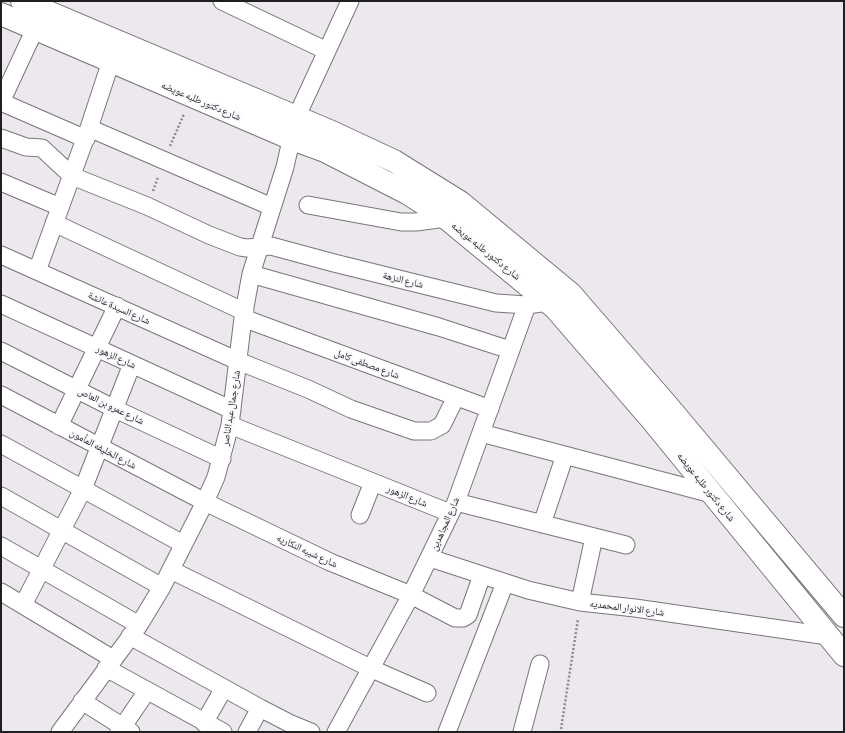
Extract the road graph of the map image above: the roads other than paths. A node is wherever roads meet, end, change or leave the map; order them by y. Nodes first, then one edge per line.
1 (22, 1) edge
2 (222, 1) edge
3 (350, 1) edge
4 (1, 14) edge
5 (34, 29) junction
6 (327, 50) junction
7 (111, 61) junction
8 (1, 102) edge
9 (296, 118) junction
10 (87, 133) junction
11 (1, 138) edge
12 (292, 139) junction
13 (330, 142) junction
14 (72, 176) junction
15 (1, 182) edge
16 (308, 205) dead end
17 (60, 207) junction
18 (272, 207) junction
19 (446, 218) junction
20 (54, 223) junction
21 (260, 247) junction
22 (1, 255) edge
23 (37, 271) junction
24 (252, 274) junction
25 (548, 302) junction
26 (1, 304) edge
27 (527, 305) junction
28 (117, 306) junction
29 (244, 315) junction
30 (97, 348) junction
31 (510, 350) junction
32 (1, 351) edge
33 (238, 361) junction
34 (132, 364) junction
35 (77, 389) junction
36 (1, 395) edge
37 (456, 396) junction
38 (113, 408) junction
39 (490, 409) junction
40 (231, 417) junction
41 (59, 426) junction
42 (481, 433) junction
43 (1, 444) edge
44 (99, 447) junction
45 (565, 455) junction
46 (222, 459) junction
47 (373, 482) junction
48 (83, 489) junction
49 (712, 494) junction
50 (1, 496) edge
51 (205, 502) junction
52 (453, 508) junction
53 (360, 515) dead end
54 (542, 524) junction
55 (61, 531) junction
56 (594, 537) junction
57 (183, 544) junction
58 (626, 545) dead end
59 (1, 546) edge
60 (430, 558) junction
61 (43, 570) junction
62 (171, 570) junction
63 (482, 575) junction
64 (505, 583) junction
65 (162, 587) junction
66 (1, 592) edge
67 (411, 595) junction
68 (580, 602) junction
69 (23, 605) junction
70 (844, 616) edge
71 (135, 631) junction
72 (828, 636) junction
73 (844, 655) edge
74 (109, 664) junction
75 (540, 664) dead end
76 (372, 669) junction
77 (224, 688) junction
78 (147, 691) junction
79 (427, 694) dead end
80 (82, 701) junction
81 (260, 708) junction
82 (204, 723) junction
83 (124, 730) edge
84 (60, 732) edge
85 (223, 732) edge
86 (247, 732) edge
87 (311, 732) edge
88 (336, 732) edge
89 (447, 732) edge
90 (522, 732) edge

1 - 9 street, شارع دكتور طلبه عويضه
2 - 6 street
3 - 6 street, شارع جمال عبد الناصر
4 - 5 street, شارع دكتور طلبه عويضه
5 - 7 street, شارع دكتور طلبه عويضه
5 - 8 street
6 - 9 street, شارع جمال عبد الناصر
7 - 10 street
7 - 12 street, شارع دكتور طلبه عويضه
8 - 10 street
9 - 12 street, شارع جمال عبد الناصر
9 - 13 street, شارع دكتور طلبه عويضه
10 - 14 street
10 - 18 street
11 - 14 street
12 - 13 street, شارع دكتور طلبه عويضه
12 - 18 street, شارع جمال عبد الناصر
13 - 19 street, شارع دكتور طلبه عويضه
13 - 70 street, شارع دكتور طلبه عويضه
14 - 17 street
14 - 21 street, شارع النزهة
15 - 17 street
16 - 19 street
17 - 20 street
18 - 21 street, شارع جمال عبد الناصر
19 - 25 street, شارع دكتور طلبه عويضه
20 - 23 street
20 - 29 street, شارع مصطفى كامل
21 - 24 street, شارع جمال عبد الناصر
21 - 27 street, شارع النزهة
22 - 23 street, شارع السيدة عائشة
23 - 28 street, شارع السيدة عائشة
24 - 29 street, شارع جمال عبد الناصر
24 - 31 street
25 - 27 street, شارع النزهة
25 - 49 street, شارع دكتور طلبه عويضه
26 - 30 street, شارع الزهور
27 - 31 street, شارع المجاهدين
28 - 30 street
28 - 33 street, شارع السيدة عائشة
29 - 33 street, شارع جمال عبد الناصر
29 - 37 street, شارع مصطفى كامل
30 - 34 street, شارع الزهور
30 - 35 street
31 - 39 street, شارع المجاهدين
32 - 35 street, شارع عمرو بن العاص
33 - 37 street, شارع السيدة عائشة
33 - 40 street, شارع جمال عبد الناصر
34 - 38 street
34 - 40 street, شارع الزهور
35 - 38 street, شارع عمرو بن العاص
35 - 41 street
36 - 41 street, شارع الخليفه المأمون
37 - 39 street, شارع مصطفى كامل
38 - 44 street
38 - 46 street, شارع عمرو بن العاص
39 - 42 street, شارع المجاهدين
40 - 46 street, شارع جمال عبد الناصر
40 - 47 street, شارع الزهور
41 - 44 street, شارع الخليفه المأمون
42 - 45 street
42 - 52 street, شارع المجاهدين
43 - 48 street
44 - 48 street
44 - 51 street, شارع الخليفه المأمون
45 - 49 street
45 - 54 street
46 - 51 street, شارع جمال عبد الناصر
47 - 52 street, شارع الزهور
47 - 53 street
48 - 55 street
48 - 57 street
49 - 72 street, شارع دكتور طلبه عويضه
50 - 55 street
51 - 57 street, شارع جمال عبد الناصر
51 - 67 street, شارع شيبه النكاريه
52 - 54 street, شارع الزهور
52 - 60 street, شارع المجاهدين
54 - 56 street, شارع الزهور
55 - 61 street
55 - 65 street
56 - 58 street, شارع الزهور
56 - 68 street
57 - 62 street, شارع جمال عبد الناصر
59 - 61 street
60 - 63 street, شارع الانوار المحمديه
60 - 67 street, شارع المجاهدين
61 - 69 street
61 - 71 street
62 - 65 street, شارع جمال عبد الناصر
62 - 76 street
63 - 64 street, شارع الانوار المحمديه
63 - 67 street, شارع شيبه النكاريه
64 - 68 street, شارع الانوار المحمديه
64 - 89 street
65 - 71 street, شارع جمال عبد الناصر
66 - 69 street
67 - 76 street, شارع المجاهدين
68 - 72 street, شارع الانوار المحمديه
69 - 74 street
71 - 74 street, شارع جمال عبد الناصر
71 - 77 street
72 - 73 street, شارع دكتور طلبه عويضه
74 - 78 street
74 - 80 street, شارع جمال عبد الناصر
75 - 90 street
76 - 79 street
76 - 88 street, شارع المجاهدين
77 - 81 street
77 - 82 street
78 - 82 street
78 - 83 street
80 - 83 street
80 - 84 street, شارع جمال عبد الناصر
81 - 86 street
81 - 87 street
82 - 85 street

